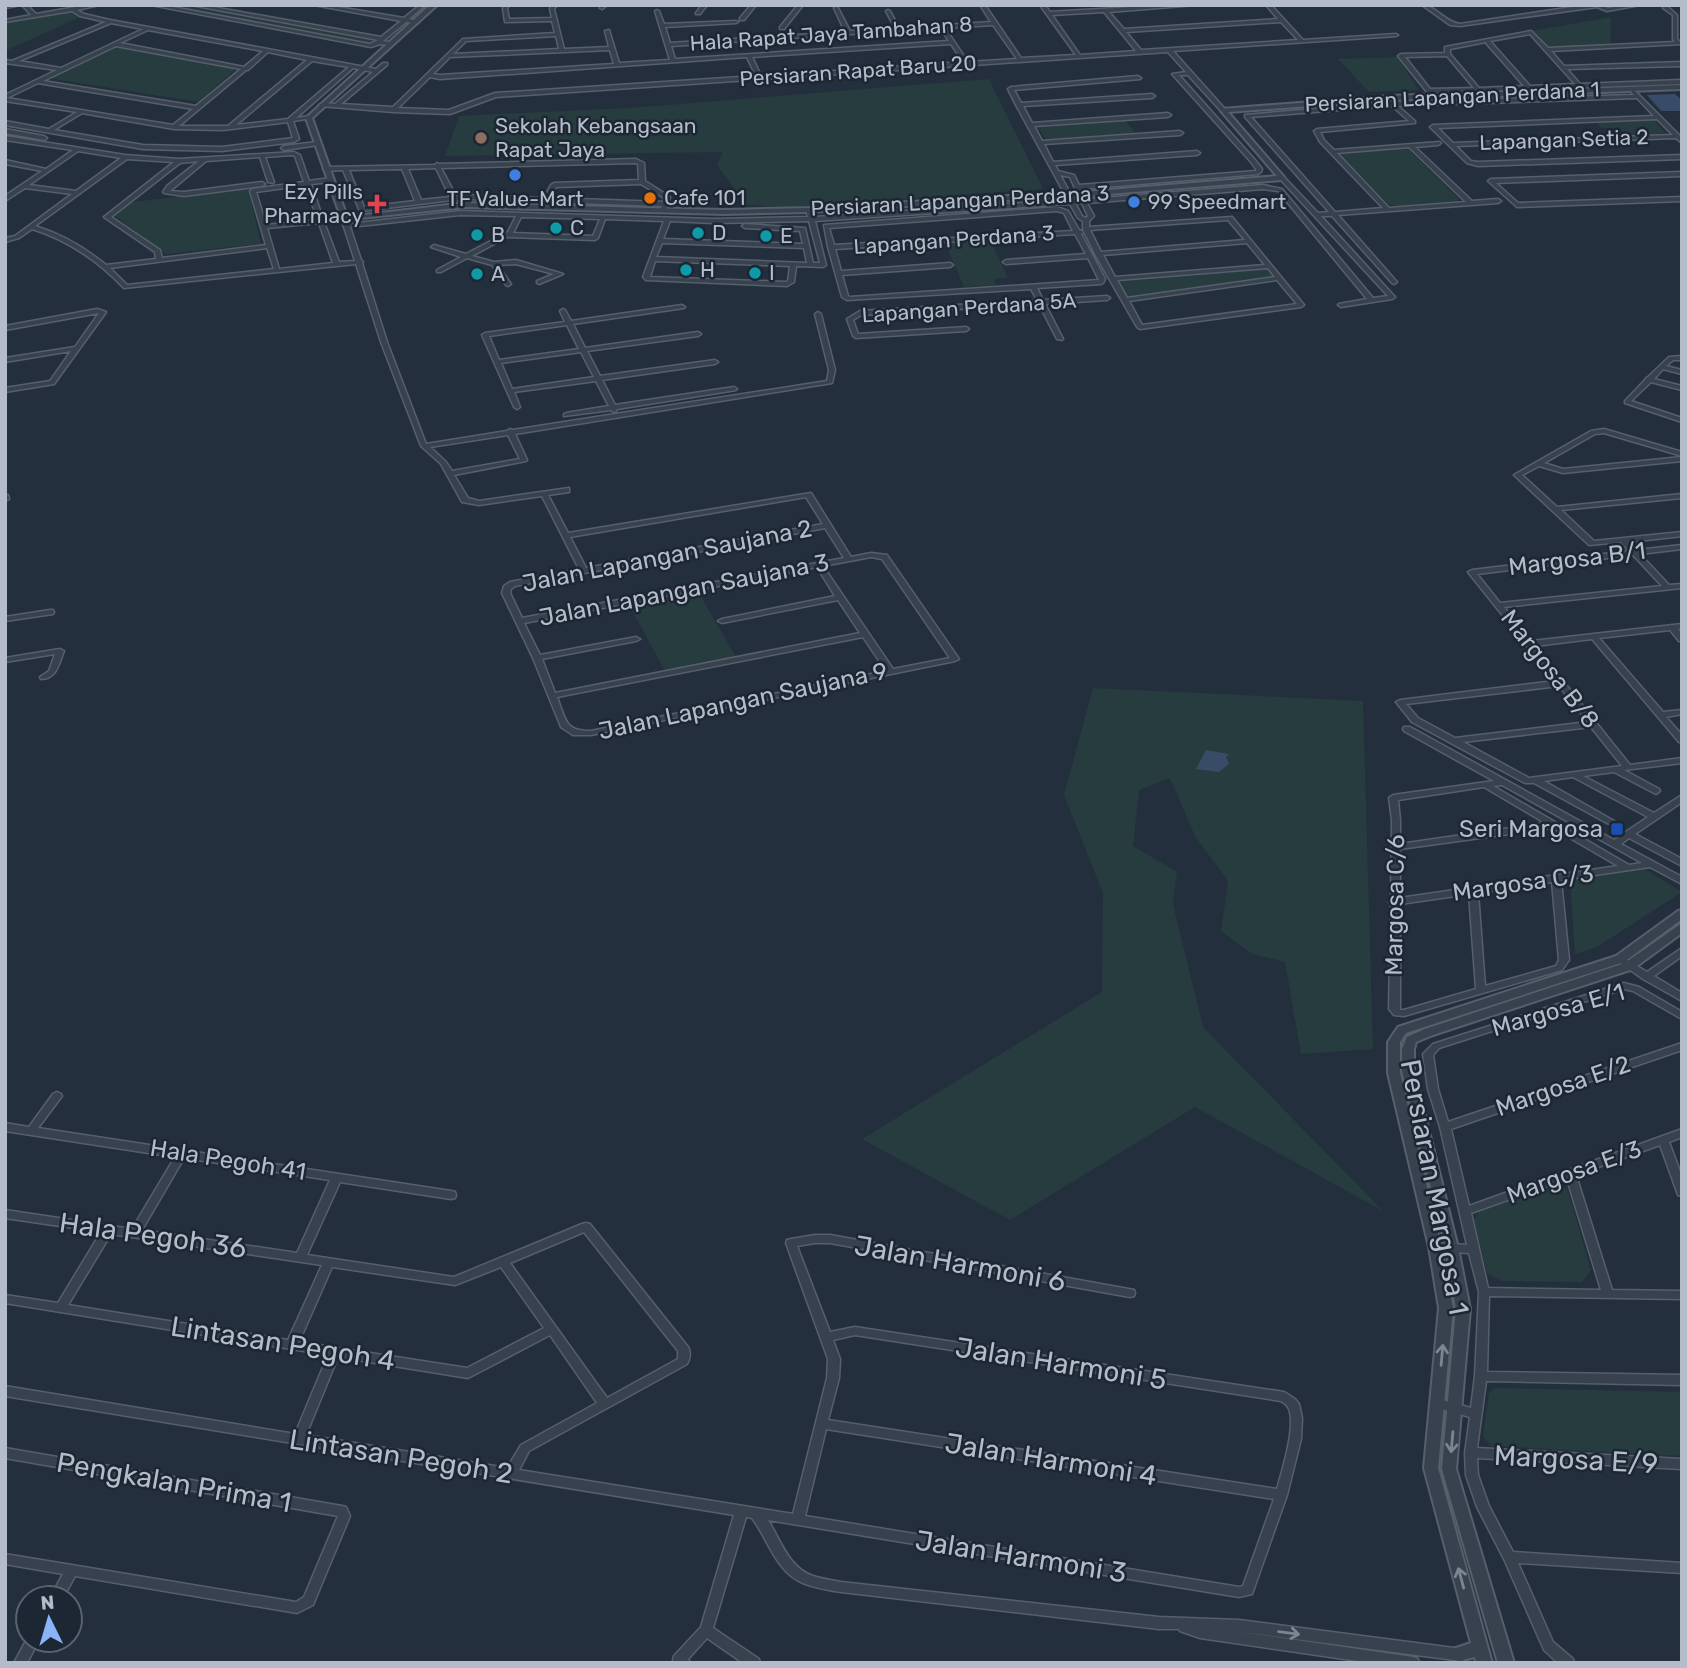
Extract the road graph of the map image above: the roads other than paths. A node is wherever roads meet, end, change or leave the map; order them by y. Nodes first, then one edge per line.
1 (14, 5) edge
2 (24, 5) edge
3 (97, 5) edge
4 (153, 5) edge
5 (193, 5) edge
6 (230, 5) edge
7 (316, 5) edge
8 (423, 5) edge
9 (433, 5) edge
10 (508, 5) edge
11 (555, 5) edge
12 (705, 5) edge
13 (754, 5) edge
14 (801, 5) edge
15 (982, 5) edge
16 (1042, 5) edge
17 (1193, 5) edge
18 (1268, 5) edge
19 (1424, 5) edge
20 (1598, 5) edge
21 (1638, 5) edge
22 (1679, 5) edge
23 (5, 7) edge
24 (1665, 7) edge
25 (836, 8) dead end
26 (73, 9) junction
27 (220, 10) junction
28 (657, 11) dead end
29 (888, 11) dead end
30 (1106, 11) junction
31 (698, 13) dead end
32 (1048, 14) junction
33 (35, 16) junction
34 (554, 19) junction
35 (403, 20) junction
36 (1282, 20) junction
37 (5, 21) edge
38 (110, 21) junction
39 (416, 22) junction
40 (1679, 22) edge
41 (995, 23) junction
42 (662, 26) junction
43 (942, 27) junction
44 (148, 28) junction
45 (782, 28) dead end
46 (898, 30) junction
47 (607, 31) dead end
48 (1122, 31) junction
49 (848, 33) junction
50 (557, 34) junction
51 (1396, 35) dead end
52 (380, 41) junction
53 (1302, 41) junction
54 (951, 42) junction
55 (1488, 42) junction
56 (1680, 43) edge
57 (113, 44) junction
58 (391, 44) junction
59 (668, 45) junction
60 (612, 48) junction
61 (1169, 50) junction
62 (1547, 50) junction
63 (266, 51) junction
64 (562, 51) junction
65 (1140, 52) junction
66 (1448, 54) junction
67 (450, 56) junction
68 (1079, 56) junction
69 (749, 57) junction
70 (310, 60) junction
71 (1020, 60) junction
72 (5, 61) edge
73 (673, 61) junction
74 (13, 62) junction
75 (385, 64) dead end
76 (967, 64) junction
77 (1682, 64) edge
78 (617, 65) junction
79 (351, 68) junction
80 (1562, 68) junction
81 (60, 69) junction
82 (246, 69) junction
83 (362, 69) junction
84 (376, 71) junction
85 (1190, 73) junction
86 (429, 75) junction
87 (759, 78) junction
88 (1138, 78) dead end
89 (36, 81) junction
90 (1578, 85) junction
91 (1682, 85) edge
92 (1529, 88) junction
93 (1631, 89) junction
94 (1480, 92) junction
95 (1152, 96) dead end
96 (1638, 96) junction
97 (5, 98) edge
98 (1393, 102) junction
99 (322, 105) junction
100 (1019, 105) junction
101 (335, 106) junction
102 (197, 108) junction
103 (393, 110) junction
104 (1223, 110) junction
105 (81, 112) junction
106 (1168, 115) dead end
107 (1129, 117) junction
108 (1658, 117) junction
109 (309, 118) junction
110 (290, 120) junction
111 (5, 123) edge
112 (1030, 125) junction
113 (174, 127) junction
114 (230, 127) junction
115 (1670, 129) junction
116 (1682, 129) edge
117 (5, 131) edge
118 (49, 131) junction
119 (1180, 132) dead end
120 (1143, 135) junction
121 (1676, 136) junction
122 (5, 138) edge
123 (103, 141) junction
124 (1682, 141) edge
125 (1041, 143) junction
126 (317, 144) junction
127 (1438, 144) dead end
128 (1451, 145) junction
129 (93, 146) junction
130 (1411, 146) junction
131 (78, 149) junction
132 (1334, 152) junction
133 (1197, 153) dead end
134 (129, 155) junction
135 (262, 155) junction
136 (1682, 157) edge
137 (179, 161) junction
138 (203, 161) junction
139 (5, 162) edge
140 (1052, 164) junction
141 (437, 165) junction
142 (404, 166) junction
143 (345, 168) junction
144 (326, 169) junction
145 (46, 170) junction
146 (1056, 172) junction
147 (1682, 174) edge
148 (1282, 178) junction
149 (308, 180) junction
150 (330, 180) junction
151 (1178, 180) junction
152 (271, 182) junction
153 (642, 182) junction
154 (23, 186) junction
155 (1186, 189) junction
156 (78, 193) junction
157 (1082, 194) junction
158 (1071, 198) junction
159 (5, 199) edge
160 (1682, 199) edge
161 (546, 200) junction
162 (1498, 201) dead end
163 (456, 202) junction
164 (419, 203) junction
165 (1471, 203) junction
166 (665, 207) junction
167 (1388, 210) junction
168 (809, 211) junction
169 (1333, 214) junction
170 (1317, 215) junction
171 (519, 216) junction
172 (603, 219) junction
173 (813, 219) junction
174 (1086, 220) junction
175 (323, 221) junction
176 (667, 221) junction
177 (345, 223) junction
178 (31, 227) junction
179 (263, 227) junction
180 (1328, 227) junction
181 (1311, 229) junction
182 (1087, 230) junction
183 (1076, 232) junction
184 (507, 235) junction
185 (5, 240) edge
186 (660, 241) junction
187 (1250, 241) junction
188 (270, 246) junction
189 (806, 246) junction
190 (434, 247) dead end
191 (831, 247) junction
192 (1098, 254) junction
193 (470, 256) junction
194 (1089, 256) junction
195 (159, 259) junction
196 (653, 259) junction
197 (360, 262) junction
198 (1006, 262) dead end
199 (1360, 262) junction
200 (494, 264) junction
201 (793, 264) junction
202 (1342, 264) junction
203 (338, 265) junction
204 (810, 265) junction
205 (950, 265) dead end
206 (1269, 265) junction
207 (105, 267) junction
208 (277, 271) junction
209 (439, 271) dead end
210 (839, 273) junction
211 (1279, 278) junction
212 (1113, 279) junction
213 (539, 282) dead end
214 (1394, 282) dead end
215 (508, 284) dead end
216 (1033, 287) junction
217 (1107, 299) dead end
218 (1124, 300) junction
219 (1371, 300) junction
220 (1042, 303) junction
221 (1341, 305) dead end
222 (682, 307) dead end
223 (563, 311) dead end
224 (818, 314) dead end
225 (570, 323) junction
226 (5, 328) edge
227 (966, 329) dead end
228 (698, 334) dead end
229 (1059, 339) dead end
230 (75, 349) junction
231 (583, 350) junction
232 (1682, 358) edge
233 (5, 360) edge
234 (497, 362) junction
235 (715, 362) dead end
236 (1661, 367) junction
237 (1682, 372) edge
238 (598, 379) junction
239 (1648, 379) junction
240 (1682, 388) edge
241 (5, 390) edge
242 (734, 390) dead end
243 (510, 391) junction
244 (517, 407) dead end
245 (615, 411) junction
246 (566, 415) dead end
247 (1682, 420) edge
248 (510, 430) junction
249 (424, 446) junction
250 (1682, 454) edge
251 (1682, 459) edge
252 (1538, 463) junction
253 (450, 472) junction
254 (566, 489) dead end
255 (544, 493) junction
256 (1682, 496) edge
257 (1554, 509) junction
258 (827, 525) junction
259 (1682, 534) edge
260 (566, 536) junction
261 (1623, 540) junction
262 (1682, 547) edge
263 (1634, 552) junction
264 (848, 558) junction
265 (818, 564) junction
266 (583, 570) junction
267 (1472, 572) joint
268 (1682, 586) edge
269 (1667, 587) junction
270 (840, 597) junction
271 (1499, 606) junction
272 (50, 612) dead end
273 (5, 619) edge
274 (520, 621) junction
275 (722, 621) dead end
276 (1682, 626) edge
277 (1672, 627) junction
278 (865, 634) junction
279 (1594, 637) junction
280 (636, 639) dead end
281 (1682, 639) edge
282 (1530, 644) junction
283 (537, 658) junction
284 (955, 659) joint
285 (5, 660) edge
286 (889, 670) junction
287 (44, 677) dead end
288 (1561, 683) junction
289 (552, 696) junction
290 (1682, 712) edge
291 (1661, 715) junction
292 (1593, 724) junction
293 (1407, 729) dead end
294 (1682, 740) edge
295 (1455, 741) junction
296 (1438, 746) junction
297 (1682, 760) edge
298 (1628, 767) junction
299 (1615, 769) junction
300 (1576, 775) junction
301 (1536, 780) junction
302 (1503, 782) junction
303 (1484, 785) junction
304 (1656, 791) dead end
305 (1682, 798) edge
306 (1655, 817) junction
307 (1610, 821) dead end
308 (1553, 825) junction
309 (1630, 835) junction
310 (1616, 843) junction
311 (1395, 847) junction
312 (1682, 863) edge
313 (1652, 864) junction
314 (1628, 868) junction
315 (1556, 878) junction
316 (1682, 881) edge
317 (1473, 891) junction
318 (1394, 902) junction
319 (1682, 913) edge
320 (1682, 927) edge
321 (1682, 951) edge
322 (1625, 963) junction
323 (1646, 977) junction
324 (1480, 992) junction
325 (1682, 998) edge
326 (1682, 1016) edge
327 (1682, 1046) edge
328 (57, 1096) dead end
329 (1445, 1126) junction
330 (5, 1127) edge
331 (31, 1131) junction
332 (1682, 1133) edge
333 (1662, 1140) junction
334 (182, 1153) junction
335 (1570, 1173) junction
336 (337, 1177) junction
337 (1682, 1192) edge
338 (451, 1195) dead end
339 (1465, 1211) junction
340 (5, 1214) edge
341 (108, 1229) junction
342 (136, 1232) junction
343 (1435, 1247) junction
344 (1452, 1248) junction
345 (1474, 1249) junction
346 (301, 1258) junction
347 (329, 1262) junction
348 (505, 1263) junction
349 (1484, 1292) junction
350 (1130, 1293) dead end
351 (1608, 1294) junction
352 (1682, 1295) edge
353 (5, 1298) edge
354 (61, 1307) junction
355 (552, 1329) junction
356 (828, 1337) junction
357 (292, 1344) junction
358 (335, 1351) junction
359 (1481, 1376) junction
360 (1682, 1380) edge
361 (5, 1391) edge
362 (604, 1403) junction
363 (1437, 1404) junction
364 (1455, 1409) junction
365 (1475, 1414) junction
366 (822, 1424) junction
367 (299, 1439) junction
368 (5, 1453) edge
369 (1471, 1453) junction
370 (1682, 1464) edge
371 (510, 1474) junction
372 (1280, 1495) junction
373 (741, 1512) junction
374 (757, 1515) junction
375 (798, 1520) junction
376 (1509, 1557) junction
377 (5, 1559) edge
378 (1682, 1567) edge
379 (72, 1570) junction
380 (64, 1584) edge
381 (1172, 1624) junction
382 (706, 1630) junction
383 (1458, 1654) joint
384 (1482, 1655) edge
385 (1505, 1660) edge
386 (684, 1663) edge
387 (754, 1663) edge
388 (1413, 1663) edge
389 (1569, 1663) edge

1 - 23 street
2 - 33 street
3 - 26 street
4 - 52 street
5 - 27 street
6 - 27 street
7 - 35 street
8 - 35 street
9 - 39 street
10 - 34 street
11 - 34 street
12 - 31 street
13 - 42 street
14 - 45 street
15 - 41 street
16 - 32 street
17 - 30 street
18 - 36 street
19 - 20 street
20 - 21 street
22 - 24 street
24 - 40 street
25 - 49 street
26 - 33 street
26 - 38 street
27 - 52 street
28 - 42 street
29 - 46 street
30 - 32 street
30 - 48 street
32 - 68 street
33 - 37 street
34 - 50 street
35 - 39 street
35 - 52 street
36 - 48 street
36 - 53 street
38 - 44 street
38 - 74 street
39 - 58 street
40 - 56 street
41 - 43 street, Hala Rapat Jaya Tambahan 8
41 - 71 street
42 - 59 street
43 - 46 street, Hala Rapat Jaya Tambahan 8
43 - 54 street
44 - 57 street
44 - 63 street
46 - 49 street, Hala Rapat Jaya Tambahan 8
47 - 60 street
48 - 65 street
49 - 59 street, Hala Rapat Jaya Tambahan 8
50 - 64 street
50 - 67 street
51 - 53 street, Persiaran Rapat Baru 20
52 - 58 street
53 - 61 street, Persiaran Rapat Baru 20
54 - 69 street
54 - 76 street
55 - 62 street
55 - 66 street
55 - 92 street
56 - 62 street
57 - 81 street
57 - 82 street
58 - 83 street
59 - 73 street
60 - 64 street
60 - 78 street
61 - 65 street, Persiaran Rapat Baru 20
61 - 85 street
62 - 80 street
63 - 70 street
63 - 82 street
64 - 67 street
65 - 68 street, Persiaran Rapat Baru 20
66 - 94 street
66 - 94 street
67 - 86 street
68 - 71 street, Persiaran Rapat Baru 20
69 - 73 street
69 - 87 street
70 - 79 street
70 - 114 street
71 - 76 street, Persiaran Rapat Baru 20
72 - 74 street
73 - 78 street
74 - 81 street
75 - 84 street
76 - 87 street, Persiaran Rapat Baru 20
77 - 80 street
78 - 86 street
79 - 83 street
79 - 110 street
80 - 90 street
81 - 89 street
82 - 102 street
83 - 84 street
83 - 99 street
84 - 101 street
85 - 104 street
85 - 151 street
86 - 103 street
87 - 103 street, Persiaran Rapat Baru 20
88 - 100 street
89 - 97 street
89 - 102 street
90 - 91 street
90 - 92 street
91 - 93 street, Persiaran Lapangan Perdana 1
92 - 94 street
93 - 94 street, Persiaran Lapangan Perdana 1
93 - 96 street
94 - 98 street, Persiaran Lapangan Perdana 1
95 - 100 street
96 - 98 street
96 - 108 street
97 - 105 street
98 - 104 street, Persiaran Lapangan Perdana 1
98 - 132 street
98 - 169 street
99 - 101 street, Persiaran Rapat Baru 20
99 - 109 street
100 - 112 street
101 - 103 street, Persiaran Rapat Baru 20
102 - 113 street
104 - 148 street
105 - 113 street
105 - 118 street
106 - 107 street
107 - 112 street
107 - 120 street
108 - 115 street
108 - 128 street
109 - 110 street
109 - 126 street
110 - 114 street
110 - 123 street
111 - 118 street
112 - 125 street
113 - 114 street
115 - 116 street
115 - 121 street
117 - 129 street
118 - 123 street
119 - 120 street
120 - 125 street
121 - 124 street
121 - 128 street, Lapangan Setia 2
122 - 131 street
123 - 129 street
125 - 140 street
126 - 134 street
126 - 144 street
127 - 130 street
128 - 136 street
129 - 134 street
130 - 132 street
130 - 165 street
131 - 134 street
131 - 145 street
132 - 167 street
133 - 140 street
134 - 137 street
134 - 156 street
135 - 138 street
135 - 149 street
135 - 152 street
137 - 138 street
137 - 195 street
138 - 152 street
139 - 145 street
140 - 146 street
141 - 142 street
141 - 153 street
141 - 163 street
142 - 143 street
142 - 164 street
143 - 144 street
143 - 164 street
144 - 150 street
145 - 154 street
146 - 157 street
146 - 158 street
147 - 160 street
148 - 155 street, Persiaran Lapangan Perdana 3
148 - 170 street
149 - 150 street
149 - 152 street
149 - 175 street
149 - 179 street
150 - 177 street
151 - 155 street
151 - 157 street
153 - 161 street
153 - 166 street
154 - 156 street
154 - 159 street
155 - 157 street, Persiaran Lapangan Perdana 3
155 - 181 street
156 - 178 street
157 - 158 street, Persiaran Lapangan Perdana 3
157 - 174 street
158 - 168 street, Persiaran Lapangan Perdana 3
158 - 173 street, Persiaran Lapangan Perdana 3
158 - 174 street
161 - 163 street
161 - 166 street
162 - 165 street
163 - 164 street
163 - 166 street, Persiaran Lapangan Perdana 3
163 - 177 street, Persiaran Lapangan Perdana 3
165 - 167 street
166 - 168 street, Persiaran Lapangan Perdana 3
167 - 169 street
168 - 173 street
169 - 170 street
169 - 214 street
170 - 180 street
171 - 172 street, Persiaran Lapangan Perdana 3
171 - 177 street
171 - 184 street
172 - 176 street, Persiaran Lapangan Perdana 3
172 - 184 street
173 - 176 street, Persiaran Lapangan Perdana 3
173 - 204 street
174 - 182 street
175 - 179 street
175 - 203 street
176 - 186 street
176 - 189 street
177 - 197 street
178 - 185 street
178 - 207 street
179 - 188 street
180 - 181 street
180 - 199 street
181 - 202 street
182 - 183 street, Lapangan Perdana 3
182 - 187 street, Lapangan Perdana 3
182 - 192 street
183 - 191 street, Lapangan Perdana 3
183 - 191 street
183 - 194 street
184 - 193 street
186 - 189 street
186 - 196 street
187 - 192 street
187 - 206 street
188 - 195 street
188 - 208 street
189 - 204 street
190 - 193 street
191 - 210 street
192 - 212 street
193 - 200 street
193 - 209 street
194 - 198 street
194 - 216 street
195 - 207 street
196 - 201 street
196 - 201 street
197 - 203 street
197 - 249 street
199 - 202 street
199 - 219 street
200 - 213 street
200 - 215 street
201 - 204 street
202 - 219 street
203 - 208 street
205 - 210 street
206 - 211 street
206 - 212 street
207 - 208 street
210 - 216 street
211 - 218 street
211 - 218 street
212 - 218 street
216 - 220 street
217 - 220 street, Lapangan Perdana 5A
219 - 221 street
220 - 227 street, Lapangan Perdana 5A
220 - 229 street
222 - 225 street
223 - 225 street
224 - 245 street
225 - 231 street
225 - 234 street
226 - 230 street
228 - 231 street
230 - 233 street
230 - 241 street
231 - 234 street
231 - 238 street
232 - 236 street
234 - 243 street
235 - 238 street
236 - 237 street
236 - 239 street
238 - 243 street
238 - 245 street
239 - 240 street
239 - 247 street
242 - 245 street
243 - 244 street
245 - 246 street
245 - 248 street
248 - 249 street
248 - 253 street
249 - 253 street
250 - 252 street
251 - 252 street
252 - 257 street
253 - 255 street
254 - 255 street
255 - 260 street
256 - 257 street
257 - 261 street
258 - 260 street
258 - 264 street
258 - 266 street, Jalan Lapangan Saujana 2
259 - 261 street
260 - 266 street
261 - 263 street
262 - 263 street, Margosa B/1
263 - 267 street, Margosa B/1
263 - 269 street
264 - 265 street, Jalan Lapangan Saujana 3
264 - 284 street, Jalan Lapangan Saujana 3
265 - 270 street
265 - 274 street, Jalan Lapangan Saujana 3
266 - 274 street, Jalan Lapangan Saujana 2
267 - 271 street, Margosa B/8
268 - 269 street
269 - 271 street
270 - 275 street
270 - 278 street
271 - 282 street, Margosa B/8
272 - 273 street
274 - 283 street
276 - 277 street
277 - 279 street
277 - 281 street
278 - 286 street
278 - 289 street
279 - 282 street
279 - 291 street
280 - 283 street
282 - 288 street, Margosa B/8
283 - 289 street
284 - 286 street, Jalan Lapangan Saujana 9
285 - 287 street
286 - 289 street, Jalan Lapangan Saujana 9
288 - 292 street, Margosa B/8
288 - 295 street
290 - 291 street
291 - 294 street
292 - 295 street
292 - 298 street, Margosa B/8
293 - 296 street
295 - 296 street
295 - 301 street
296 - 302 street
297 - 298 street
298 - 299 street
299 - 300 street
299 - 304 street
300 - 301 street
300 - 306 street
301 - 307 street
302 - 303 street
302 - 310 street
303 - 308 street
303 - 311 street, Margosa C/6
305 - 306 street
306 - 309 street
308 - 311 street
308 - 314 street
309 - 310 street
309 - 312 street
310 - 313 street
311 - 318 street, Margosa C/6
313 - 314 street, Margosa C/3
313 - 316 street
314 - 315 street, Margosa C/3
315 - 317 street, Margosa C/3
315 - 324 street
317 - 318 street, Margosa C/3
317 - 324 street
318 - 324 street, Margosa C/6
319 - 322 street, Persiaran Margosa 1
320 - 322 street, Persiaran Margosa 1
321 - 323 street
322 - 323 street
322 - 343 street, Persiaran Margosa 1
322 - 344 street, Persiaran Margosa 1
323 - 325 street
326 - 329 street, Margosa E/1
327 - 329 street, Margosa E/2
328 - 331 street
329 - 339 street
330 - 331 street, Hala Pegoh 41
331 - 334 street, Hala Pegoh 41
332 - 333 street, Margosa E/3
333 - 335 street, Margosa E/3
333 - 337 street
334 - 336 street, Hala Pegoh 41
334 - 342 street
335 - 339 street, Margosa E/3
335 - 351 street
336 - 338 street, Hala Pegoh 41
336 - 346 street
339 - 345 street
340 - 341 street, Hala Pegoh 36
341 - 342 street, Hala Pegoh 36
341 - 354 street
342 - 346 street, Hala Pegoh 36
343 - 344 street
363 -> 343 street, Persiaran Margosa 1
344 - 345 street
344 - 364 street, Persiaran Margosa 1
345 - 349 street
346 - 347 street, Hala Pegoh 36
347 - 348 street, Hala Pegoh 36
347 - 357 street
348 - 355 street
348 - 362 street, Hala Pegoh 36
349 - 351 street
349 - 359 street
350 - 356 street, Jalan Harmoni 6
351 - 352 street
353 - 354 street, Lintasan Pegoh 4
354 - 357 street, Lintasan Pegoh 4
355 - 358 street, Lintasan Pegoh 4
355 - 362 street
356 - 366 street
356 - 372 street, Jalan Harmoni 5
357 - 358 street, Lintasan Pegoh 4
358 - 367 street
359 - 360 street
359 - 365 street
361 - 367 street, Lintasan Pegoh 2
362 - 371 street
363 - 364 street
384 -> 363 street, Persiaran Margosa 1
364 - 365 street
364 -> 385 street, Persiaran Margosa 1
365 - 369 street
366 - 372 street, Jalan Harmoni 4
366 - 375 street
367 - 371 street, Lintasan Pegoh 2
368 - 379 street, Pengkalan Prima 1
369 - 370 street, Margosa E/9
369 - 376 street
371 - 373 street, Lintasan Pegoh 2
372 - 375 street, Jalan Harmoni 3
373 - 374 street, Lintasan Pegoh 2
373 - 382 street
374 - 375 street, Lintasan Pegoh 2
374 - 381 street
376 - 378 street
376 - 389 street
377 - 379 street
379 - 380 street
381 -> 383 street
381 - 388 street
382 - 386 street
382 - 387 street
383 - 384 street
384 - 385 street

